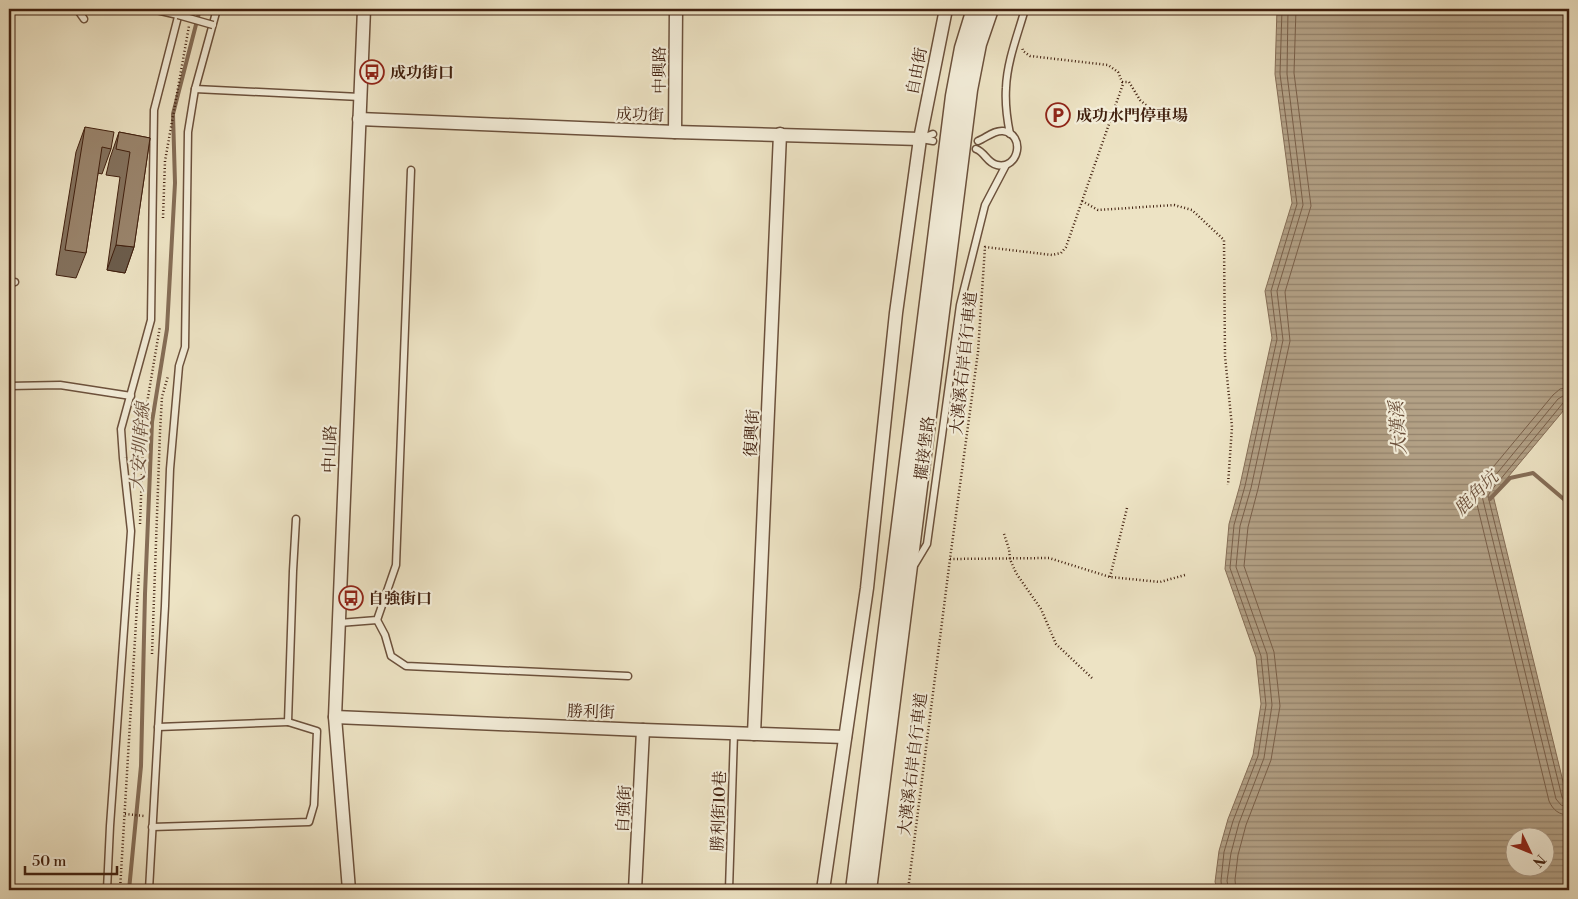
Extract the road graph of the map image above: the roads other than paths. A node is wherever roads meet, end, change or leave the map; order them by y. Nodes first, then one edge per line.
1 (77, 9) edge
2 (152, 9) edge
3 (217, 9) edge
4 (364, 9) edge
5 (676, 9) edge
6 (946, 9) edge
7 (974, 9) edge
8 (990, 9) edge
9 (1025, 9) edge
10 (179, 12) edge
11 (84, 19) dead end
12 (213, 24) junction
13 (195, 89) junction
14 (360, 97) junction
15 (359, 119) junction
16 (675, 132) junction
17 (780, 134) junction
18 (1010, 134) junction
19 (933, 138) dead end
20 (920, 139) junction
21 (978, 141) dead end
22 (976, 148) dead end
23 (1006, 165) junction
24 (411, 170) dead end
25 (9, 386) edge
26 (130, 396) junction
27 (296, 519) dead end
28 (907, 576) junction
29 (377, 620) junction
30 (338, 623) junction
31 (628, 676) dead end
32 (335, 717) junction
33 (288, 722) junction
34 (158, 727) junction
35 (643, 730) junction
36 (734, 733) junction
37 (754, 734) junction
38 (845, 737) junction
39 (152, 827) junction
40 (107, 890) edge
41 (149, 890) edge
42 (349, 890) edge
43 (635, 890) edge
44 (729, 890) edge
45 (823, 890) edge
46 (854, 890) edge
47 (868, 890) edge

1 - 11 lane
2 - 10 lane
3 - 12 lane
4 - 14 street, 中山路
5 - 16 street, 中興路
6 - 20 street, 自由街
7 - 46 street, 擺接堡路
8 - 28 street, 擺接堡路
9 - 18 lane
10 - 12 lane, bridge
10 - 26 lane
12 - 13 lane
13 - 14 lane
13 - 34 lane
14 - 15 street, 中山路
15 - 16 street, 成功街
15 - 30 street, 中山路
16 - 17 street, 成功街
17 - 20 street, 成功街
17 - 37 street, 復興街
18 - 21 lane
18 - 23 lane
19 - 20 lane, 成功街
20 - 38 street, 自由街
22 - 23 lane
23 - 28 lane
24 - 29 lane
25 - 26 lane
26 - 40 lane
27 - 33 lane
28 - 47 street, 擺接堡路
29 - 30 lane
29 - 31 lane
30 - 32 street, 中山路
32 - 35 street, 勝利街
32 - 42 street, 中山路
33 - 34 lane
33 - 39 lane
34 - 39 lane
35 - 36 street, 勝利街
35 - 43 street, 自強街
36 - 37 street, 勝利街
36 - 44 lane, 勝利街10巷
37 - 38 street, 勝利街
38 - 45 street, 自由街
39 - 41 lane

